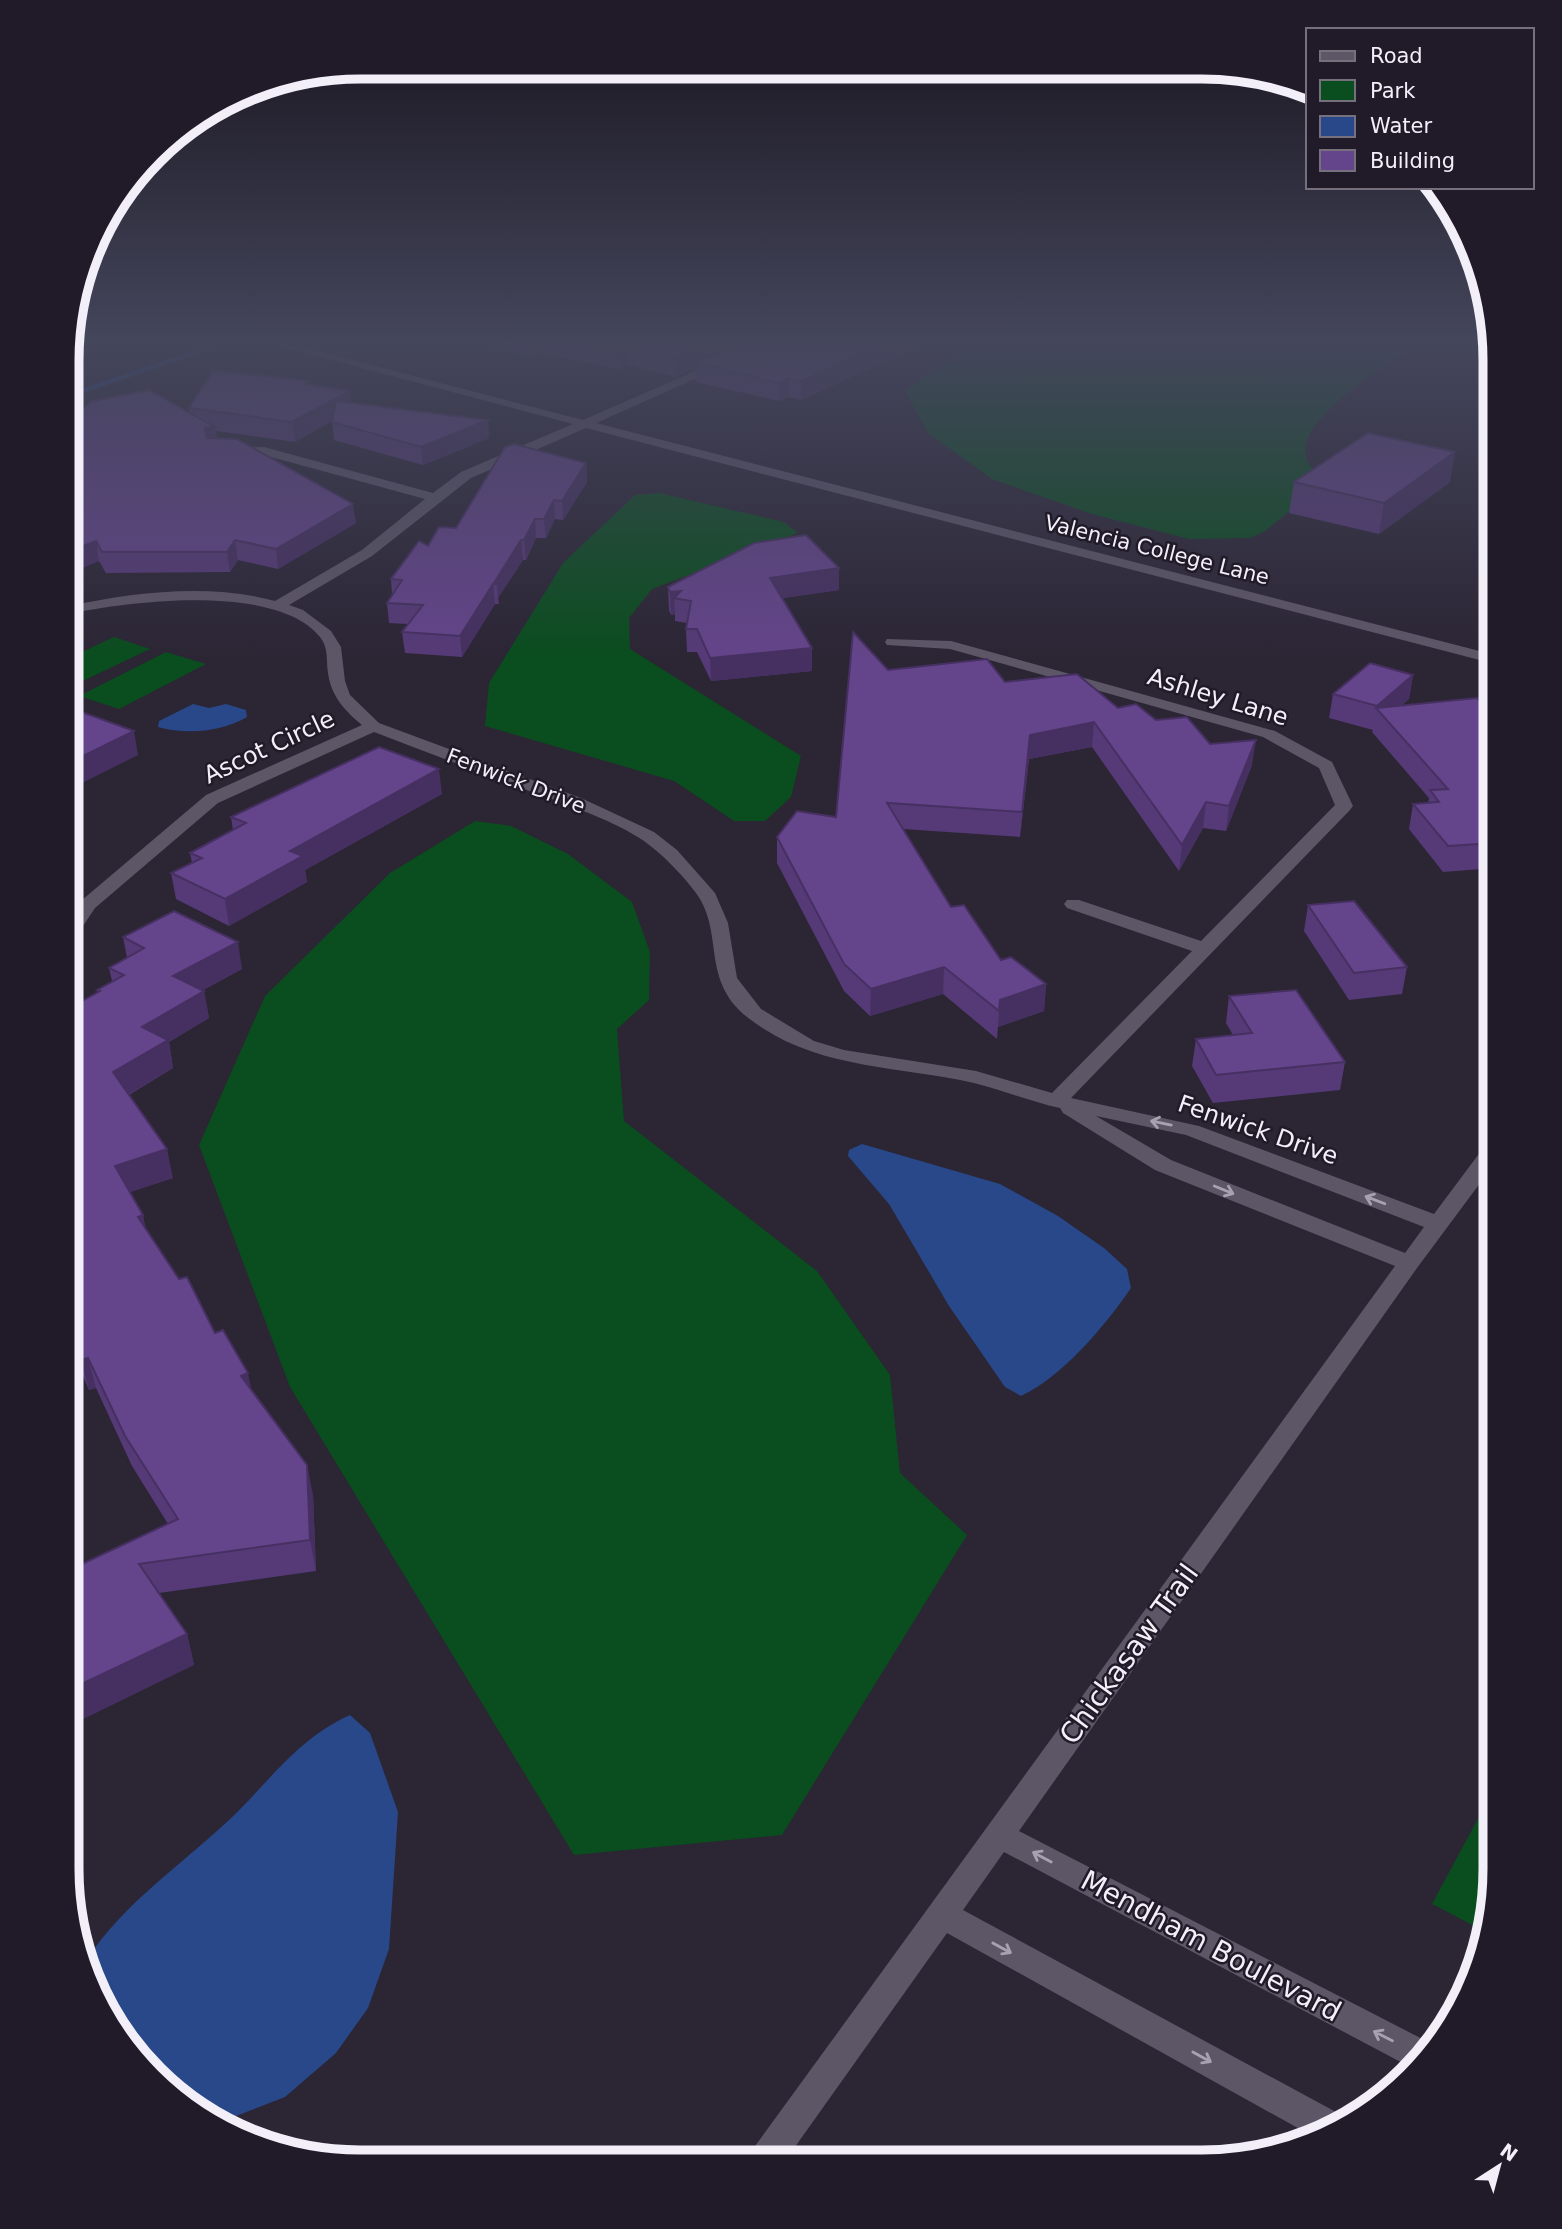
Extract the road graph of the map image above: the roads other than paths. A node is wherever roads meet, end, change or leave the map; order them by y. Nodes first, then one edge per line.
1 (526, 449) edge
2 (681, 449) edge
3 (214, 451) edge
4 (433, 497) junction
5 (279, 605) junction
6 (79, 609) edge
7 (892, 642) dead end
8 (1483, 656) edge
9 (373, 726) junction
10 (1073, 904) dead end
11 (79, 918) edge
12 (1205, 949) junction
13 (1056, 1101) junction
14 (1483, 1164) edge
15 (1438, 1224) junction
16 (1409, 1263) junction
17 (999, 1835) junction
18 (943, 1915) junction
19 (1416, 2053) edge
20 (1322, 2123) edge
21 (773, 2150) edge

1 - 4 street
2 - 8 street, Valencia College Lane
3 - 4 street
4 - 5 street
5 - 6 street
5 - 9 street, Fenwick Drive
7 - 12 street, Ashley Lane
9 - 11 street, Ascot Circle
9 - 13 street, Fenwick Drive
10 - 12 street
12 - 13 street, Ashley Lane
15 -> 13 street, Fenwick Drive
13 -> 16 street, Fenwick Drive
14 - 15 street, Chickasaw Trail
15 - 16 street, Chickasaw Trail
16 - 17 street, Chickasaw Trail
17 - 18 street, Chickasaw Trail
19 -> 17 street, Mendham Boulevard
18 -> 20 street
18 - 21 street, Chickasaw Trail

